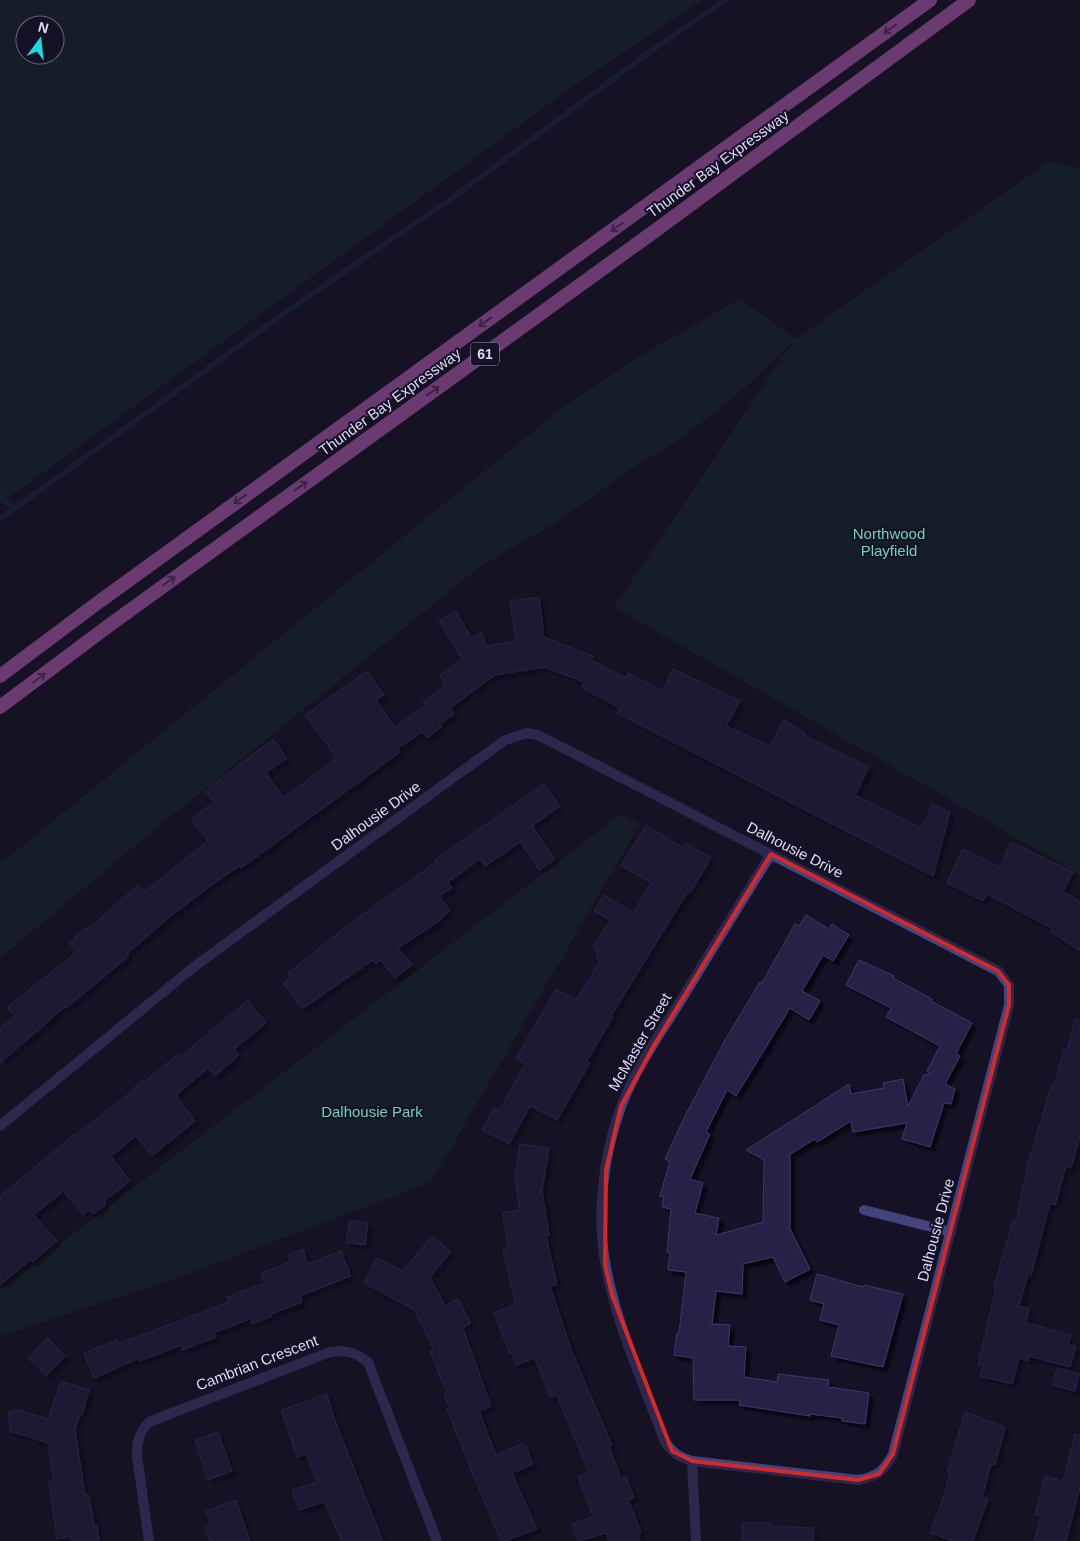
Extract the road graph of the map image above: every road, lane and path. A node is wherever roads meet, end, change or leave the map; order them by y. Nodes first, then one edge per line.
1 (930, 0) edge
2 (969, 0) edge
3 (0, 676) edge
4 (0, 707) edge
5 (770, 854) junction
6 (0, 1126) edge
7 (864, 1210) dead end
8 (952, 1232) junction
9 (692, 1461) junction
10 (149, 1541) edge
11 (437, 1541) edge
12 (696, 1541) edge

1 -> 3 highway, Thunder Bay Expressway / 61
4 -> 2 highway, Thunder Bay Expressway / 61
5 - 6 street, Dalhousie Drive
5 - 8 street, Dalhousie Drive
5 - 9 street, McMaster Street
7 - 8 street
8 - 9 street, Dalhousie Drive
9 - 12 street
10 - 11 street, Cambrian Crescent

